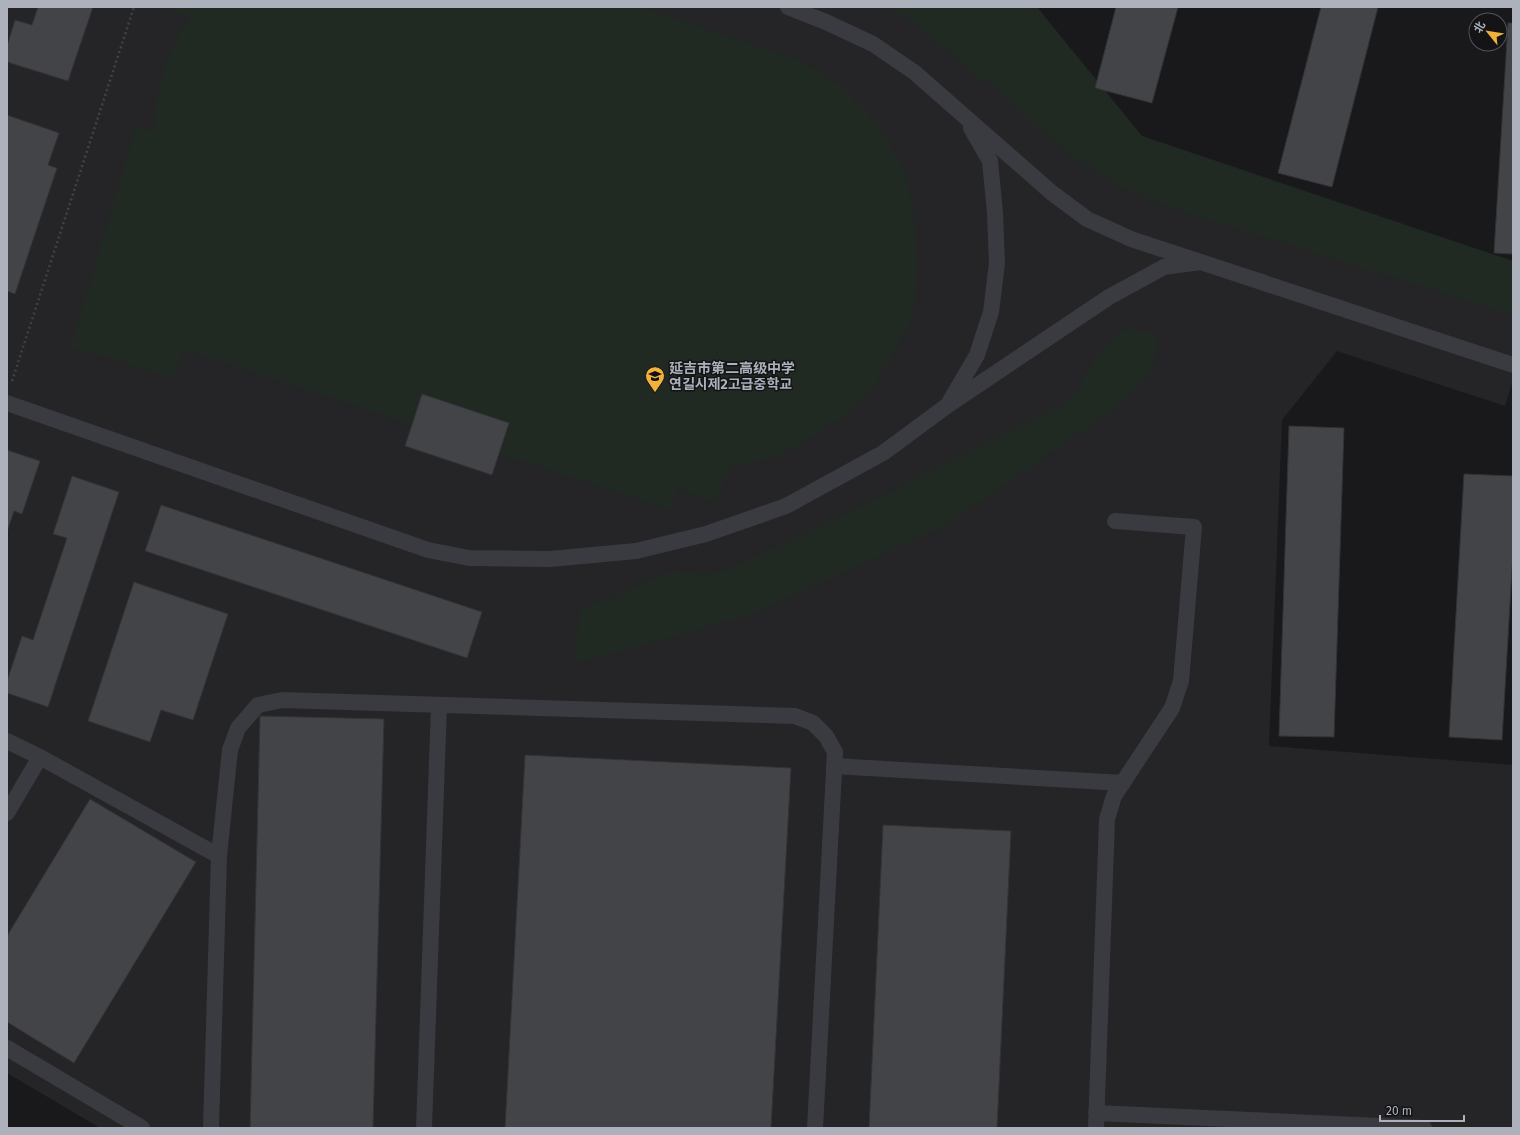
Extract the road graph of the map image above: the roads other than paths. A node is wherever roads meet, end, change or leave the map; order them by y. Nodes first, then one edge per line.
1 (788, 7) edge
2 (965, 117) junction
3 (1200, 262) junction
4 (1513, 365) edge
5 (7, 403) edge
6 (948, 405) junction
7 (1115, 521) dead end
8 (439, 705) junction
9 (7, 741) edge
10 (40, 756) junction
11 (834, 766) junction
12 (1123, 782) junction
13 (7, 813) edge
14 (219, 856) junction
15 (7, 1048) edge
16 (1096, 1120) edge
17 (142, 1128) edge
18 (211, 1128) edge
19 (424, 1128) edge
20 (815, 1128) edge
21 (1424, 1128) edge

1 - 2 lane
2 - 3 lane
2 - 6 lane
3 - 4 lane
3 - 6 lane
5 - 6 lane
7 - 12 lane
8 - 11 lane
8 - 14 lane
8 - 19 lane
9 - 10 lane
10 - 13 lane
10 - 14 lane
11 - 12 lane
11 - 20 lane
12 - 16 lane
14 - 18 lane
15 - 17 lane
16 - 21 lane

